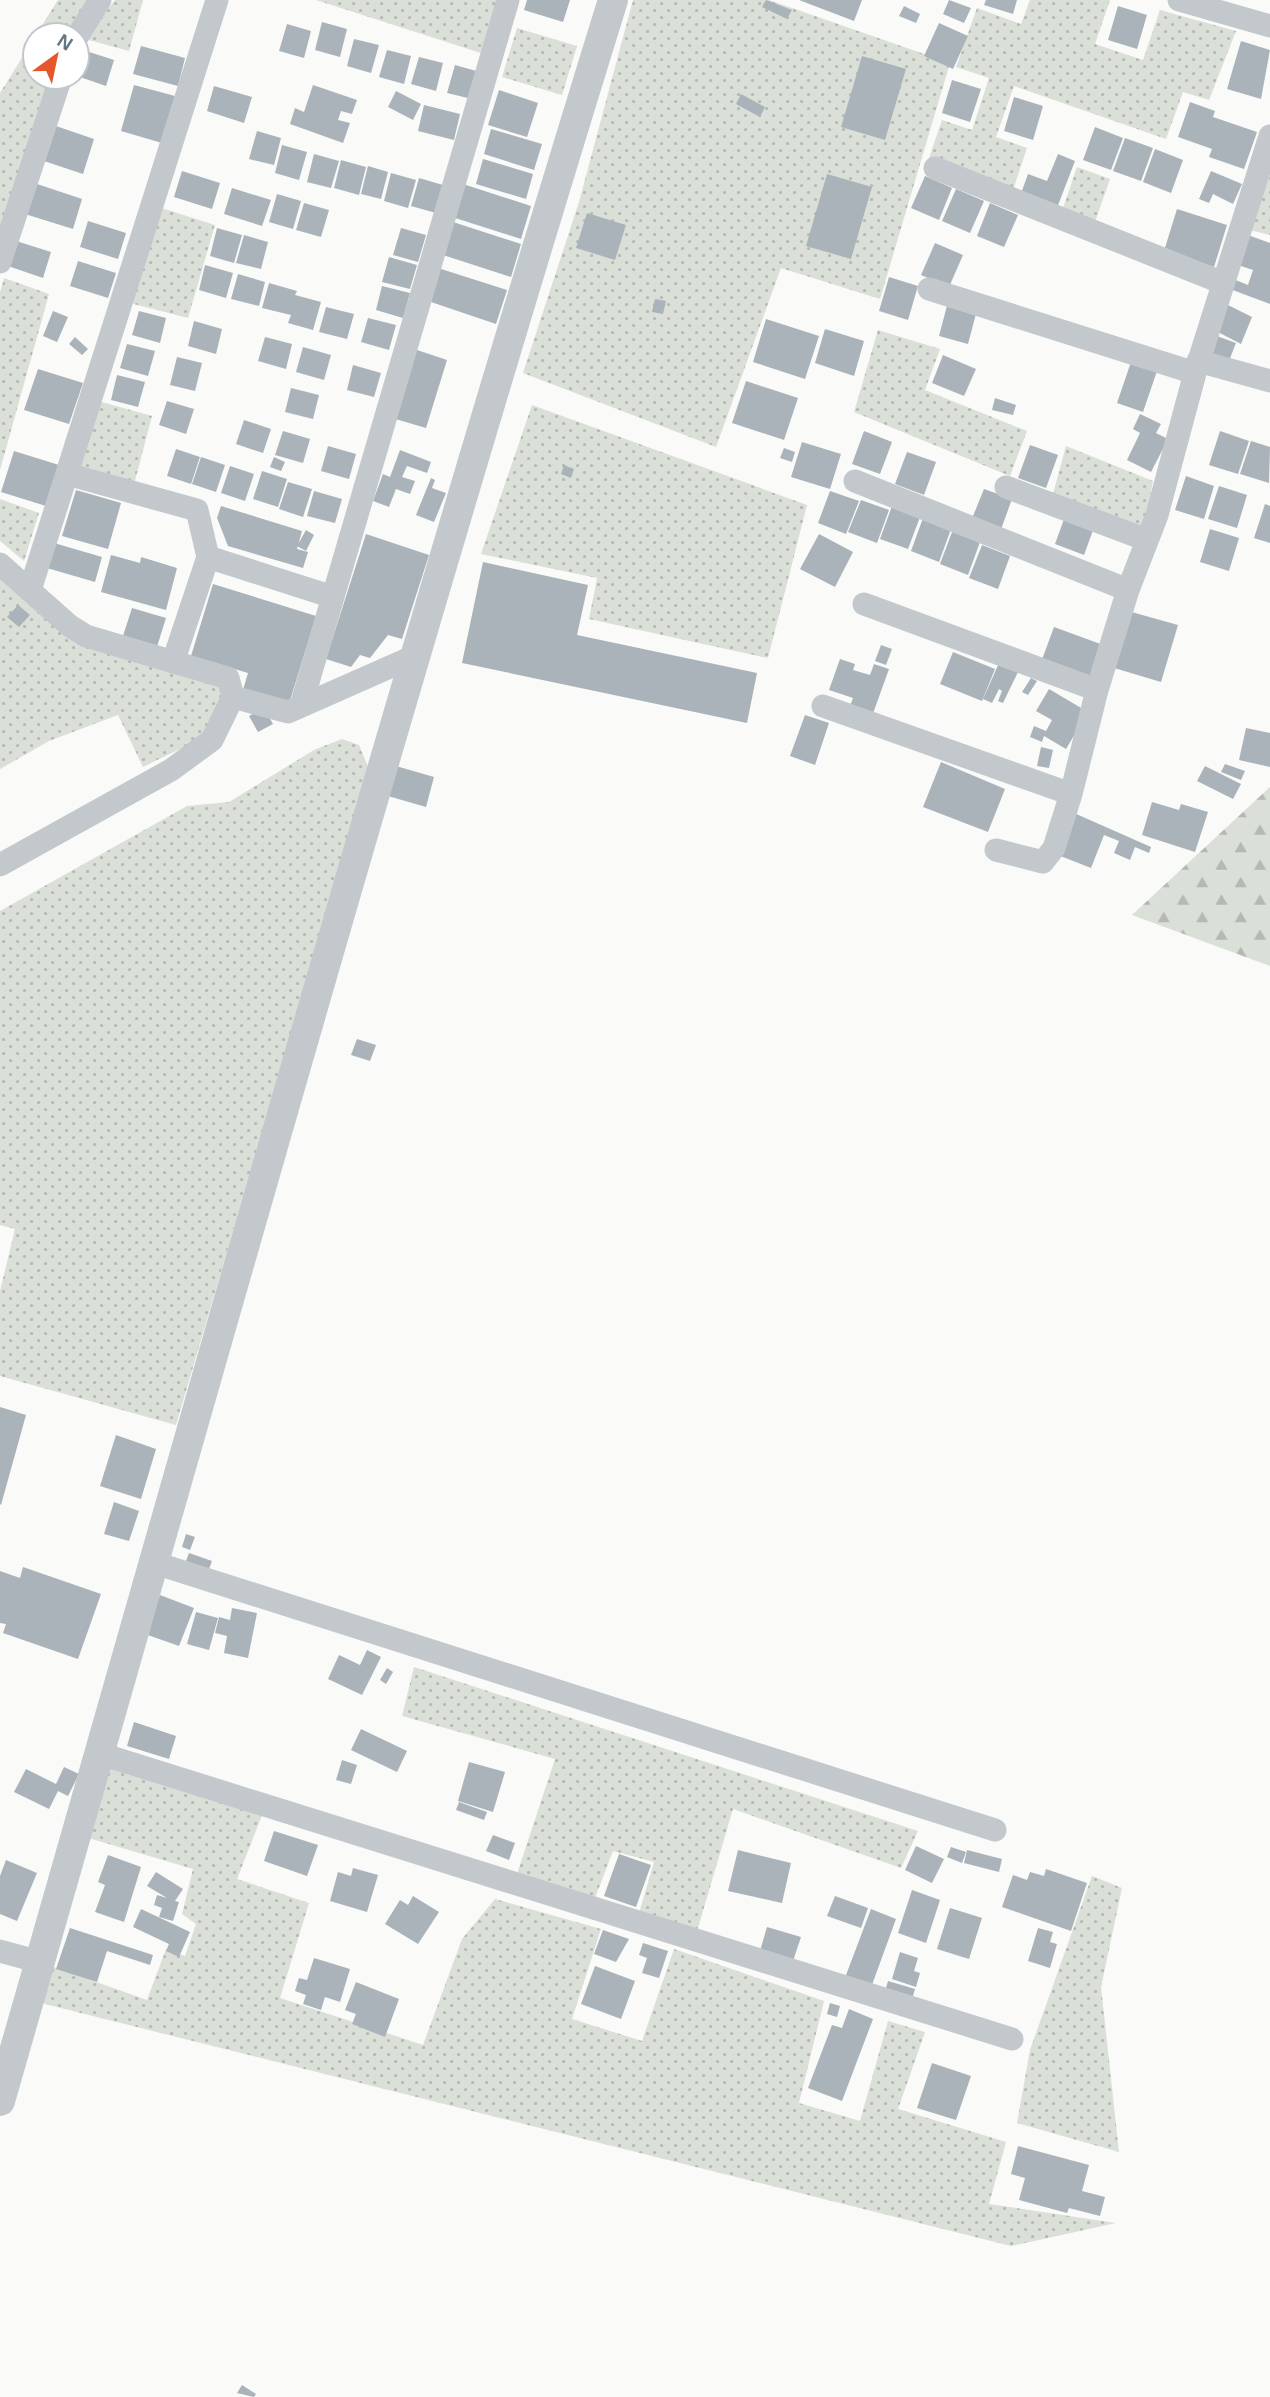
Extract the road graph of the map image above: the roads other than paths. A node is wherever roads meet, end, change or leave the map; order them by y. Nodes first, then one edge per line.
1 (100, 0) edge
2 (217, 0) edge
3 (508, 0) edge
4 (613, 0) edge
5 (1180, 0) edge
6 (1262, 16) edge
7 (87, 21) edge
8 (56, 91) edge
9 (1270, 136) edge
10 (935, 168) dead end
11 (0, 262) edge
12 (1223, 283) junction
13 (929, 289) dead end
14 (1197, 367) junction
15 (1270, 381) edge
16 (67, 474) junction
17 (855, 481) dead end
18 (1006, 487) dead end
19 (1147, 540) junction
20 (208, 557) junction
21 (0, 564) edge
22 (30, 590) junction
23 (1128, 590) junction
24 (333, 597) junction
25 (863, 604) dead end
26 (417, 655) junction
27 (173, 662) junction
28 (1097, 690) junction
29 (233, 697) junction
30 (302, 706) junction
31 (823, 706) dead end
32 (1071, 794) junction
33 (996, 850) dead end
34 (0, 865) edge
35 (152, 1562) junction
36 (98, 1753) junction
37 (995, 1830) dead end
38 (0, 1951) edge
39 (40, 1962) junction
40 (1012, 2039) dead end
41 (0, 2101) edge

1 - 7 street
2 - 16 street
3 - 24 street
4 - 26 street
5 - 6 street
8 - 11 street
9 - 12 street
10 - 12 street
12 - 14 street
13 - 14 street
14 - 15 street
14 - 19 street
16 - 20 street
16 - 22 street
17 - 23 street
18 - 19 street
19 - 23 street
20 - 24 street
20 - 27 street
21 - 22 street
22 - 27 street
23 - 28 street
24 - 30 street
25 - 28 street
26 - 30 street
26 - 35 street
27 - 29 street
28 - 32 street
29 - 30 street
29 - 34 street
31 - 32 street
32 - 33 street
35 - 36 street
35 - 37 street
36 - 39 street
36 - 40 street
38 - 39 street
39 - 41 street

